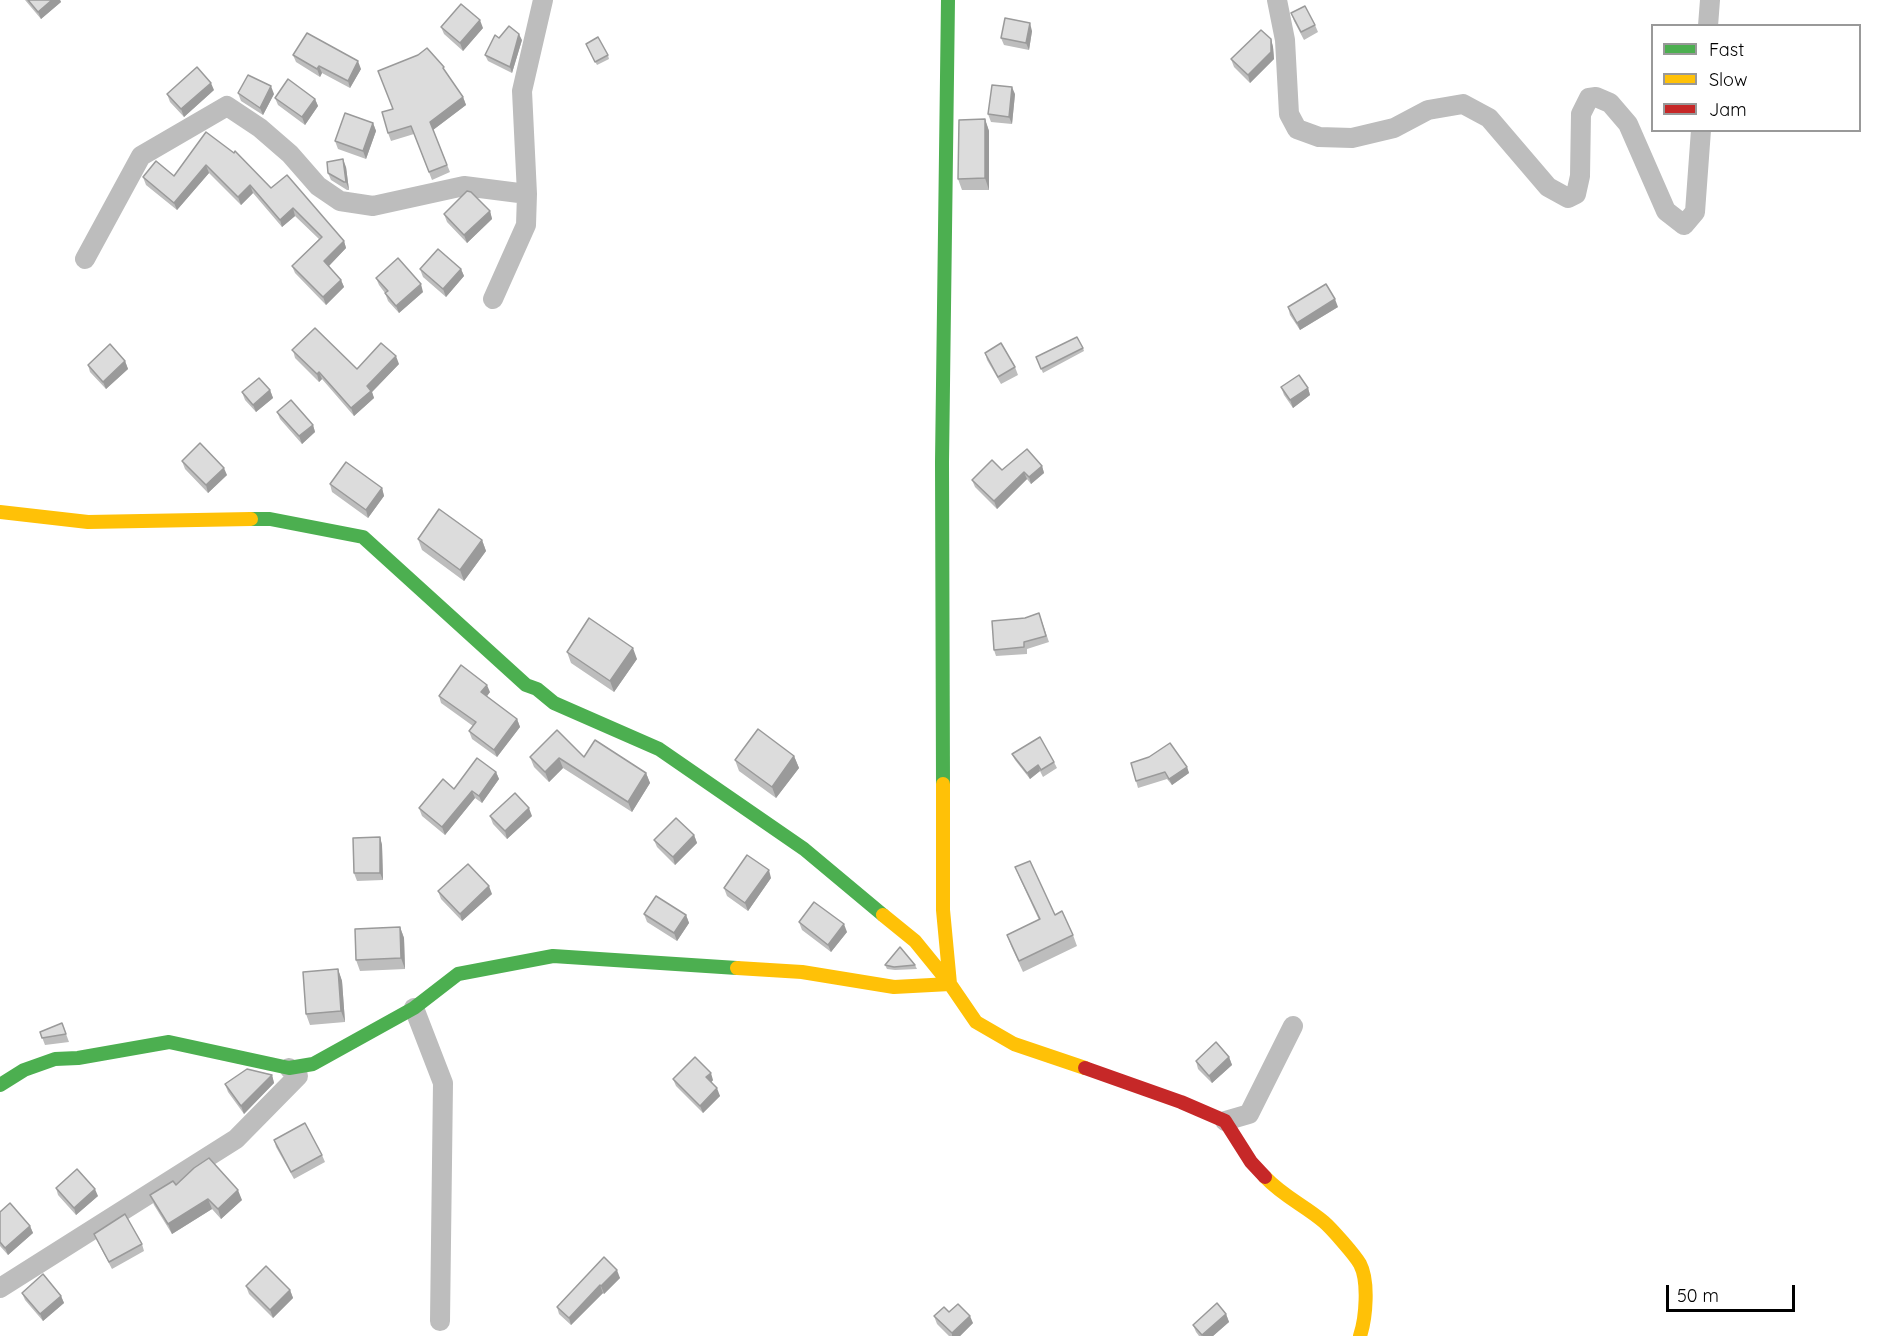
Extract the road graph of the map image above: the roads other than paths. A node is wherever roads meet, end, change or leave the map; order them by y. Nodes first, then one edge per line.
1 (543, 0) edge
2 (948, 0) edge
3 (1277, 0) edge
4 (1710, 0) edge
5 (1708, 24) edge
6 (1701, 132) edge
7 (527, 194) junction
8 (85, 259) dead end
9 (493, 299) dead end
10 (0, 512) edge
11 (950, 984) junction
12 (414, 1008) junction
13 (1293, 1026) dead end
14 (289, 1068) junction
15 (0, 1085) edge
16 (1225, 1121) junction
17 (0, 1288) edge
18 (440, 1321) dead end
19 (1360, 1336) edge

1 - 7 street
2 - 11 street
3 - 6 street
4 - 5 street
7 - 8 street
7 - 9 street
10 - 11 street
11 - 12 street
11 - 16 street
12 - 14 street
12 - 18 street
13 - 16 street
14 - 15 street
14 - 17 street
16 - 19 street

